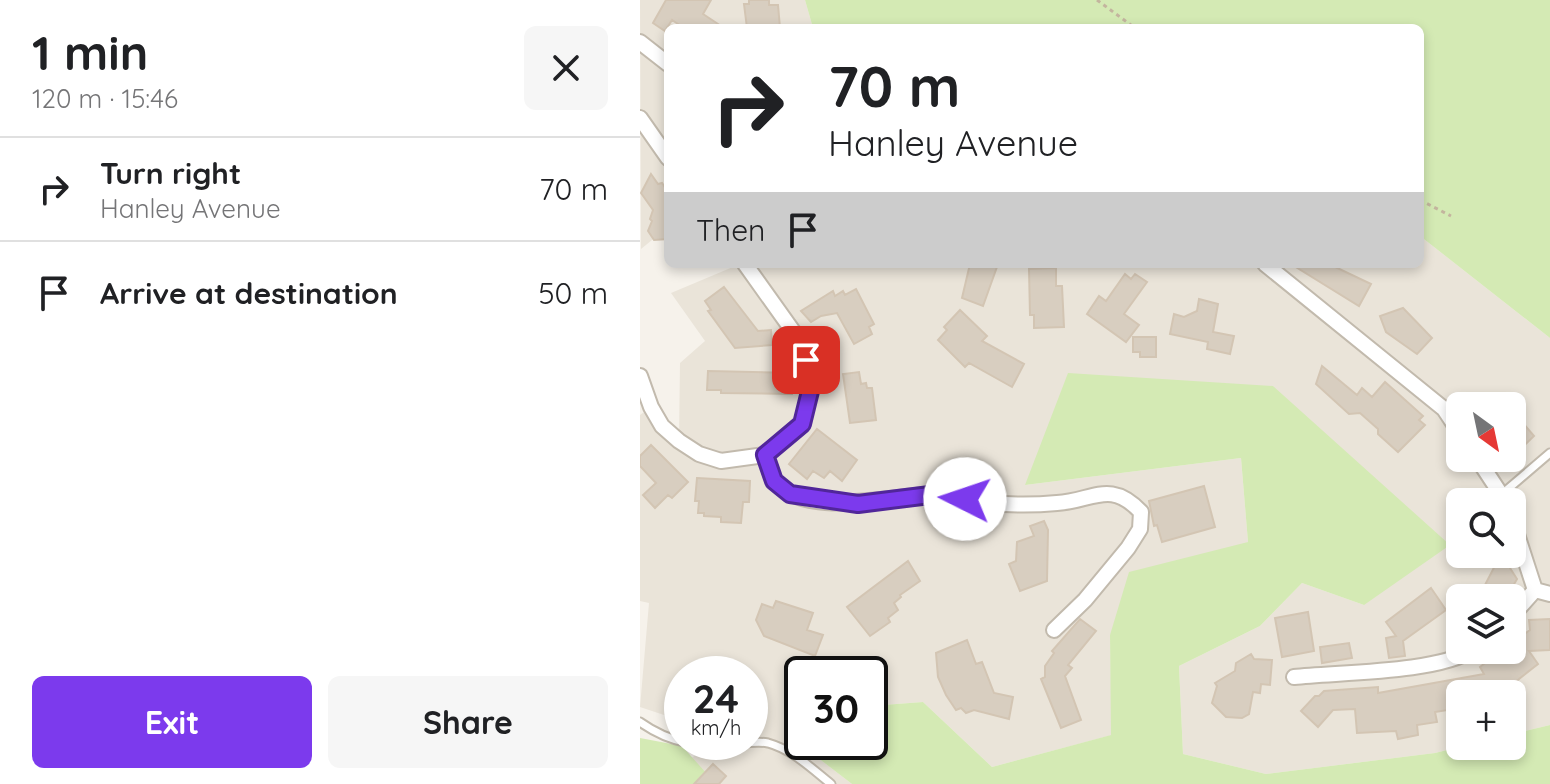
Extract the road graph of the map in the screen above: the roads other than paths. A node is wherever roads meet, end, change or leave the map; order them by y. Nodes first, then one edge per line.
1 (640, 43) edge
2 (664, 61) edge
3 (640, 118) edge
4 (664, 152) edge
5 (748, 268) edge
6 (1270, 268) edge
7 (640, 376) edge
8 (1446, 412) edge
9 (1550, 453) edge
10 (765, 455) junction
11 (1514, 488) edge
12 (1526, 552) edge
13 (1543, 592) edge
14 (1526, 605) edge
15 (1054, 630) dead end
16 (1446, 660) edge
17 (1294, 677) dead end
18 (640, 722) edge
19 (831, 784) edge

1 - 2 street
3 - 4 street
5 - 10 street
6 - 8 street
7 - 10 street
9 - 11 lane
10 - 15 street
12 - 13 street
13 - 14 street
16 - 17 street
18 - 19 lane

